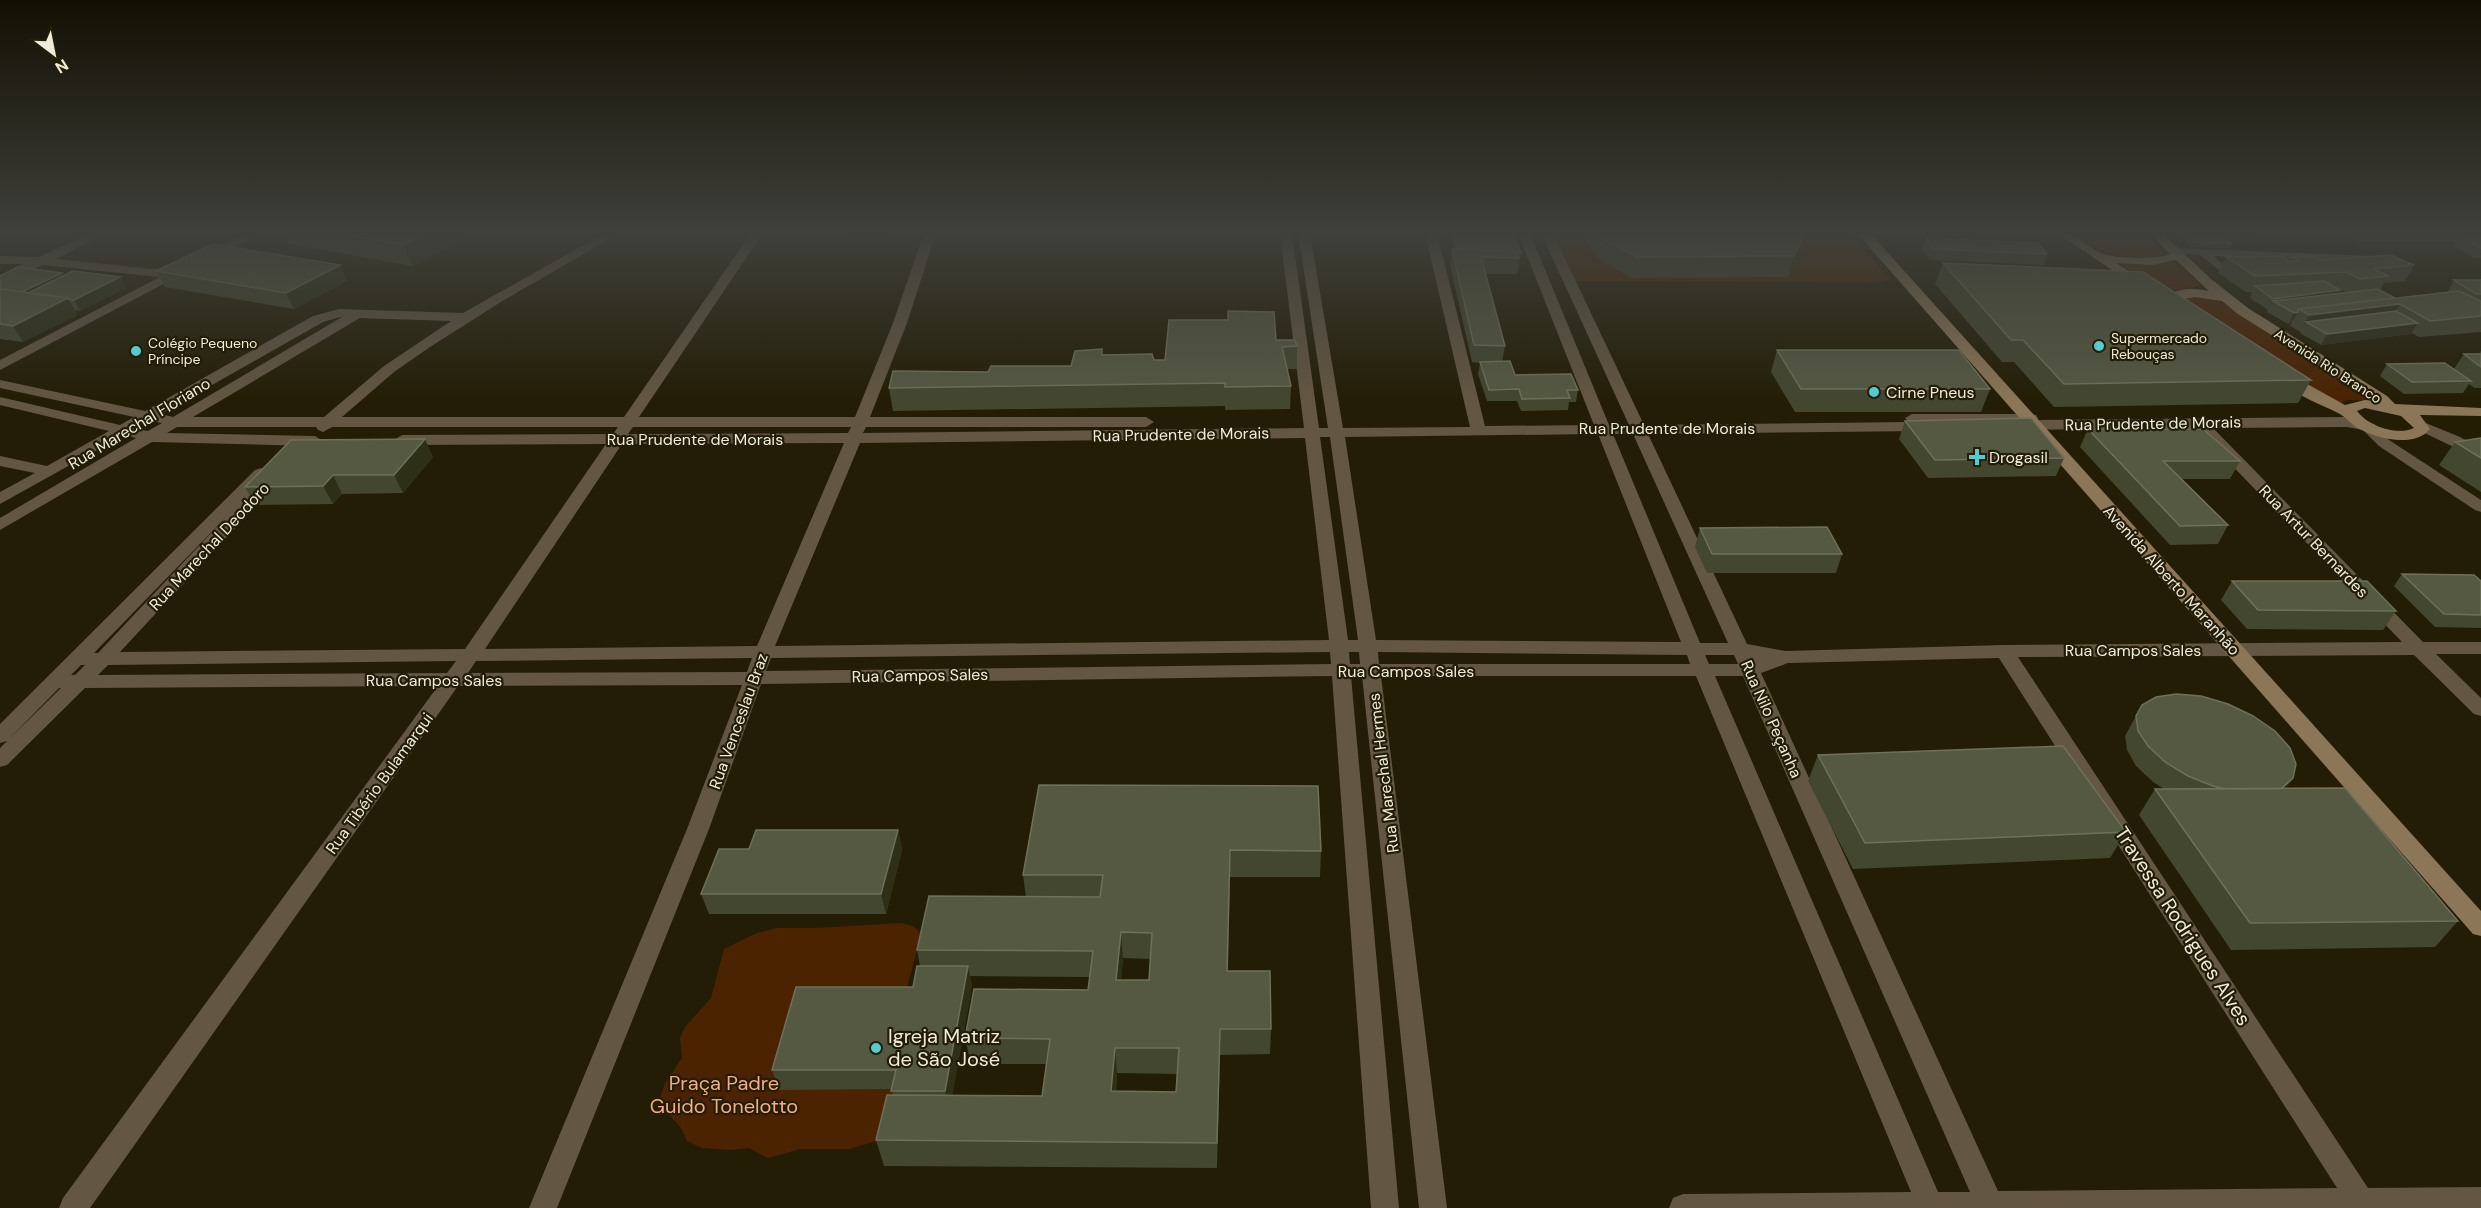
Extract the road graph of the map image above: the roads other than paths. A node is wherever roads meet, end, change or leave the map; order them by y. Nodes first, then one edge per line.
1 (147, 289) edge
2 (503, 289) edge
3 (509, 289) edge
4 (719, 289) edge
5 (911, 289) edge
6 (1293, 289) edge
7 (1313, 289) edge
8 (1445, 289) edge
9 (1547, 289) edge
10 (1573, 289) edge
11 (1914, 289) edge
12 (2147, 289) edge
13 (2216, 289) edge
14 (2226, 298) junction
15 (357, 314) junction
16 (458, 317) junction
17 (0, 366) edge
18 (2279, 373) edge
19 (0, 384) edge
20 (0, 401) edge
21 (2394, 409) junction
22 (2481, 412) edge
23 (2351, 414) junction
24 (147, 416) junction
25 (2481, 420) edge
26 (2032, 421) junction
27 (177, 422) junction
28 (1635, 423) junction
29 (2199, 423) junction
30 (319, 424) junction
31 (1601, 424) junction
32 (1477, 425) junction
33 (2421, 425) junction
34 (1310, 427) junction
35 (1336, 427) junction
36 (2368, 427) junction
37 (122, 430) junction
38 (857, 430) junction
39 (622, 431) junction
40 (152, 437) junction
41 (381, 440) edge
42 (333, 441) edge
43 (300, 446) junction
44 (2481, 455) edge
45 (0, 461) edge
46 (282, 468) edge
47 (49, 471) junction
48 (0, 499) edge
49 (2481, 507) edge
50 (0, 525) edge
51 (1339, 646) junction
52 (1368, 647) junction
53 (2418, 648) junction
54 (2481, 648) edge
55 (1696, 649) junction
56 (1739, 649) junction
57 (2234, 650) junction
58 (2004, 651) junction
59 (763, 653) junction
60 (470, 656) junction
61 (1785, 657) junction
62 (76, 659) junction
63 (103, 659) junction
64 (1341, 670) junction
65 (1705, 670) junction
66 (1750, 670) junction
67 (1371, 671) junction
68 (754, 678) junction
69 (453, 680) junction
70 (53, 682) junction
71 (79, 682) junction
72 (2481, 709) edge
73 (0, 736) edge
74 (0, 760) edge
75 (2481, 927) edge
76 (2481, 1200) edge
77 (2361, 1201) junction
78 (1931, 1207) edge
79 (1990, 1207) edge
80 (73, 1208) edge
81 (543, 1208) edge
82 (1385, 1208) edge
83 (1433, 1208) edge
84 (1683, 1208) edge

1 - 17 street
2 - 16 street, Rua Marechal Deodoro
3 - 16 street, Rua Marechal Deodoro
4 - 39 street, Rua Tibério Bulamarqui
5 - 38 street, Rua Venceslau Braz
6 - 34 street, Rua Marechal Hermes
7 - 35 street, Rua Marechal Hermes
8 - 32 street
9 - 31 street
10 - 28 street, Rua Nilo Peçanha
11 - 26 main road, Avenida Alberto Maranhão
12 - 14 main road
13 - 14 main road, Avenida Rio Branco
14 - 21 main road, Avenida Rio Branco
15 - 16 street
15 - 24 street, Rua Marechal Floriano
15 - 27 street, Rua Marechal Floriano
16 - 30 street, Rua Marechal Deodoro
18 - 23 main road, Avenida Rio Branco
19 - 24 street, Rua Prudente de Morais
20 - 37 street
21 - 22 main road
21 - 23 main road
21 - 33 main road, Avenida Rio Branco
23 - 26 street, Rua Prudente de Morais
23 - 36 main road, Avenida Rio Branco
24 - 27 street, Rua Prudente de Morais
24 - 37 street, Rua Marechal Floriano
25 - 33 main road
26 - 28 street, Rua Prudente de Morais
26 - 29 street, Rua Prudente de Morais
26 - 57 main road, Avenida Alberto Maranhão
27 - 30 street, Rua Prudente de Morais
27 - 40 street, Rua Marechal Floriano
28 - 31 street, Rua Prudente de Morais
28 - 56 street, Rua Nilo Peçanha
29 - 36 street, Rua Prudente de Morais
29 - 53 street, Rua Artur Bernardes
30 - 39 street, Rua Prudente de Morais
30 - 43 street, Rua Marechal Deodoro
31 - 32 street, Rua Prudente de Morais
31 - 55 street
32 - 35 street, Rua Prudente de Morais
33 - 36 main road
33 - 44 street
34 - 35 street, Rua Prudente de Morais
34 - 38 street, Rua Prudente de Morais
34 - 51 street, Rua Marechal Hermes
35 - 52 street, Rua Marechal Hermes
36 - 49 street, Avenida Rio Branco
37 - 40 street
37 - 47 street, Rua Marechal Floriano
38 - 39 street, Rua Prudente de Morais
38 - 59 street, Rua Venceslau Braz
39 - 41 street, Rua Prudente de Morais
39 - 60 street, Rua Tibério Bulamarqui
40 - 43 street
40 - 50 street, Rua Marechal Floriano
42 - 43 street
43 - 62 street, Rua Marechal Deodoro
45 - 47 street
46 - 63 street, Rua Marechal Deodoro
47 - 48 street, Rua Marechal Floriano
51 - 52 street, Rua Campos Sales
51 - 59 street, Rua Campos Sales
51 - 64 street, Rua Marechal Hermes
52 - 55 street, Rua Campos Sales
52 - 67 street, Rua Marechal Hermes
53 - 54 street, Rua Campos Sales
53 - 57 street, Rua Campos Sales
53 - 72 street, Rua Artur Bernardes
55 - 56 street, Rua Campos Sales
55 - 65 street
56 - 61 street, Rua Campos Sales
56 - 66 street, Rua Nilo Peçanha
57 - 58 street, Rua Campos Sales
57 - 75 main road, Avenida Alberto Maranhão
58 - 61 street, Rua Campos Sales
58 - 77 street, Travessa Rodrigues Alves
59 - 60 street, Rua Campos Sales
59 - 68 street, Rua Venceslau Braz
60 - 63 street, Rua Campos Sales
60 - 69 street, Rua Tibério Bulamarqui
61 - 66 street, Rua Campos Sales
62 - 63 street, Rua Campos Sales
62 - 70 street, Rua Marechal Deodoro
63 - 71 street, Rua Marechal Deodoro
64 - 67 street, Rua Campos Sales
64 - 68 street, Rua Campos Sales
64 - 82 street, Rua Marechal Hermes
65 - 66 street, Rua Campos Sales
65 - 67 street, Rua Campos Sales
65 - 78 street
66 - 79 street, Rua Nilo Peçanha
67 - 83 street, Rua Marechal Hermes
68 - 69 street, Rua Campos Sales
68 - 81 street, Rua Venceslau Braz
69 - 71 street, Rua Campos Sales
69 - 80 street, Rua Tibério Bulamarqui
70 - 71 street, Rua Campos Sales
70 - 73 street, Rua Marechal Deodoro
71 - 74 street, Rua Marechal Deodoro
76 - 77 street
77 - 79 street
78 - 79 street
78 - 84 street

